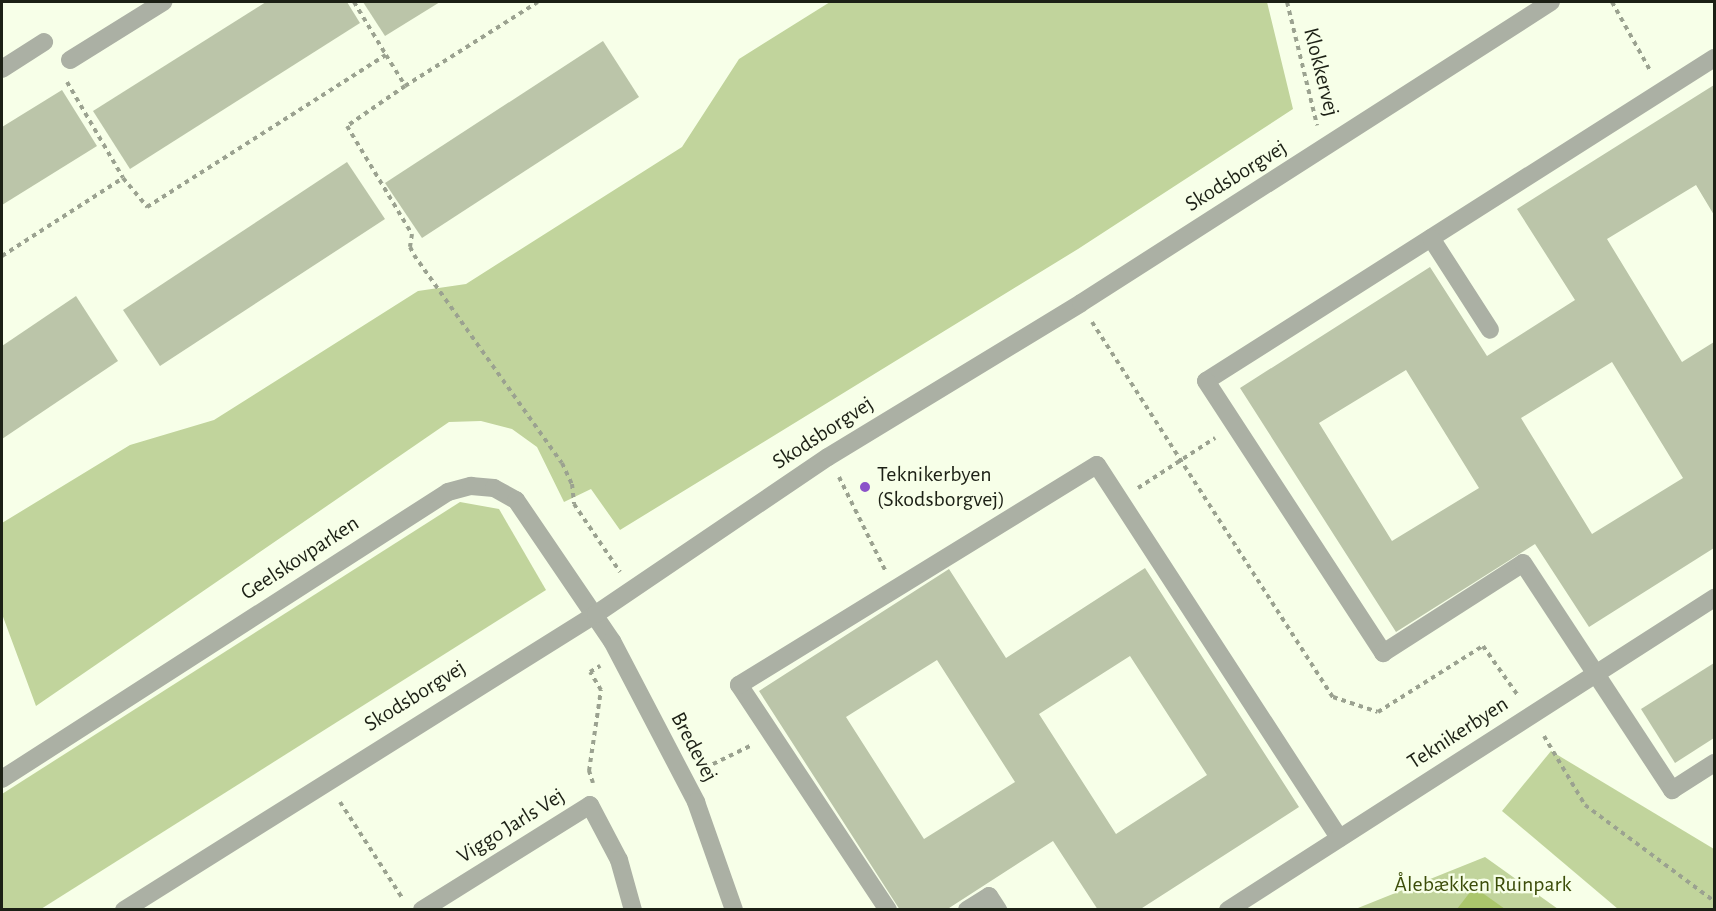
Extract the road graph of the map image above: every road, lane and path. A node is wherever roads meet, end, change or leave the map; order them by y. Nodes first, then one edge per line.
1 (163, 2) edge
2 (354, 2) edge
3 (538, 2) edge
4 (1287, 2) edge
5 (1551, 2) edge
6 (1612, 2) edge
7 (44, 42) joint
8 (386, 55) junction
9 (1714, 57) edge
10 (70, 60) dead end
11 (2, 69) edge
12 (405, 86) junction
13 (1662, 91) junction
14 (1323, 149) junction
15 (123, 178) junction
16 (1431, 238) junction
17 (2, 256) edge
18 (1081, 303) junction
19 (1490, 330) dead end
20 (1235, 425) junction
21 (828, 457) junction
22 (1180, 462) junction
23 (1120, 500) junction
24 (895, 589) junction
25 (633, 590) junction
26 (1714, 598) edge
27 (596, 614) junction
28 (619, 656) junction
29 (1597, 673) junction
30 (1532, 715) junction
31 (772, 735) junction
32 (1714, 763) edge
33 (2, 779) edge
34 (684, 779) junction
35 (326, 781) junction
36 (591, 805) junction
37 (1339, 838) junction
38 (1714, 901) edge
39 (124, 909) edge
40 (410, 909) edge
41 (422, 909) edge
42 (633, 909) edge
43 (734, 909) edge
44 (888, 909) edge
45 (967, 909) edge
46 (998, 909) edge
47 (1228, 909) edge

1 - 10 street
2 - 8 path
3 - 12 path
4 - 14 path, Klokkervej
5 - 14 street, Skodsborgvej
6 - 13 path
7 - 11 street
7 - 15 path
8 - 12 path
8 - 15 path
9 - 13 street
12 - 25 path
13 - 16 street
14 - 18 street, Skodsborgvej
15 - 17 path
16 - 19 street
16 - 20 street
18 - 21 street, Skodsborgvej
18 - 22 path
20 - 22 path
20 - 29 street
21 - 24 path
21 - 25 street, Skodsborgvej
22 - 23 path
22 - 30 path
23 - 24 street
23 - 37 street
24 - 31 street
25 - 27 street, Skodsborgvej
26 - 29 street, Teknikerbyen
27 - 28 street, Bredevej
27 - 33 street, Geelskovparken
27 - 35 street, Skodsborgvej
28 - 34 street, Bredevej
28 - 36 path
29 - 30 street, Teknikerbyen
29 - 32 street
30 - 37 street, Teknikerbyen
30 - 38 path
31 - 34 path
31 - 44 street
34 - 43 street, Bredevej
35 - 39 street, Skodsborgvej
35 - 40 path
36 - 41 street, Viggo Jarls Vej
36 - 42 street, Viggo Jarls Vej
37 - 47 street, Teknikerbyen
45 - 46 street

